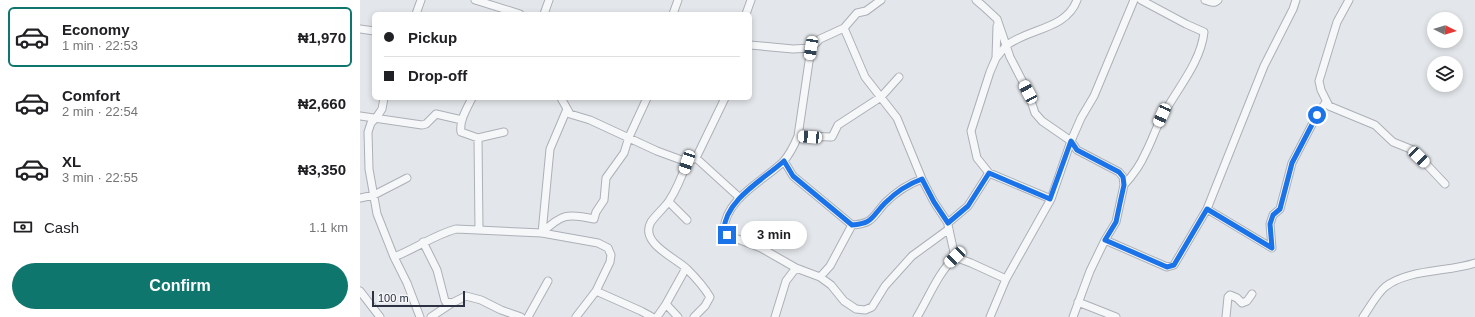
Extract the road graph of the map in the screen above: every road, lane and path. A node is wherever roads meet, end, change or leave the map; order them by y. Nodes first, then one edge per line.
1 (421, 0) edge
2 (474, 0) edge
3 (549, 0) edge
4 (678, 0) edge
5 (751, 0) edge
6 (881, 0) edge
7 (976, 0) edge
8 (1077, 0) edge
9 (1134, 0) edge
10 (1141, 0) edge
11 (1205, 0) edge
12 (1218, 0) edge
13 (1296, 0) edge
14 (1349, 0) edge
15 (417, 12) edge
16 (513, 12) edge
17 (545, 12) edge
18 (674, 12) edge
19 (747, 12) edge
20 (997, 20) junction
21 (844, 28) junction
22 (360, 29) edge
23 (372, 31) edge
24 (752, 45) edge
25 (1006, 46) junction
26 (811, 48) junction
27 (996, 58) junction
28 (899, 77) dead end
29 (881, 97) junction
30 (384, 100) edge
31 (471, 100) edge
32 (562, 100) edge
33 (646, 100) edge
34 (724, 100) edge
35 (1326, 102) junction
36 (567, 108) junction
37 (360, 116) edge
38 (376, 118) junction
39 (462, 120) junction
40 (504, 132) dead end
41 (798, 136) junction
42 (629, 137) junction
43 (478, 138) junction
44 (1071, 141) junction
45 (696, 158) junction
46 (784, 161) junction
47 (687, 162) junction
48 (989, 173) junction
49 (407, 178) dead end
50 (922, 179) junction
51 (1445, 184) dead end
52 (1124, 185) junction
53 (374, 195) junction
54 (360, 198) edge
55 (740, 198) junction
56 (1050, 199) junction
57 (669, 202) junction
58 (1207, 209) junction
59 (687, 220) dead end
60 (852, 225) junction
61 (949, 226) junction
62 (479, 230) junction
63 (542, 233) junction
64 (1105, 240) junction
65 (423, 242) junction
66 (394, 256) junction
67 (955, 257) junction
68 (1475, 263) edge
69 (686, 268) junction
70 (796, 268) junction
71 (820, 277) junction
72 (1006, 279) junction
73 (548, 281) dead end
74 (360, 291) edge
75 (596, 291) junction
76 (1252, 294) dead end
77 (1078, 302) junction
78 (452, 303) junction
79 (666, 304) junction
80 (500, 313) edge
81 (380, 317) edge
82 (420, 317) edge
83 (431, 317) edge
84 (522, 317) edge
85 (528, 317) edge
86 (576, 317) edge
87 (652, 317) edge
88 (657, 317) edge
89 (678, 317) edge
90 (694, 317) edge
91 (775, 317) edge
92 (918, 317) edge
93 (990, 317) edge
94 (1073, 317) edge
95 (1116, 317) edge
96 (1226, 317) edge
97 (1362, 317) edge

1 - 15 street
2 - 16 street
3 - 17 street
4 - 18 street
5 - 19 street
6 - 21 street
7 - 20 street
8 - 25 street
9 - 44 street
10 - 52 street
11 - 12 street
13 - 58 street
14 - 35 street
20 - 25 street
20 - 27 street
21 - 26 street
21 - 29 street
22 - 23 street
24 - 26 street
25 - 27 street
25 - 44 street
26 - 41 street
27 - 48 street
28 - 29 street
29 - 41 street
29 - 50 street
30 - 38 street
31 - 39 street
32 - 36 street
33 - 42 street
34 - 45 street
35 - 51 street
35 - 58 street
36 - 42 street
36 - 63 street
37 - 38 street
38 - 39 street
38 - 53 street
39 - 43 street
40 - 43 street
41 - 46 street
42 - 47 street
42 - 63 street
43 - 62 street
44 - 52 street
44 - 56 street
45 - 47 street
45 - 55 street
46 - 55 street
46 - 60 street
47 - 57 street
48 - 56 street
48 - 61 street
49 - 53 street
50 - 60 street
50 - 61 street
52 - 64 street
53 - 54 street
53 - 66 street
55 - 70 street
56 - 72 street
57 - 59 street
57 - 69 street
58 - 64 street
60 - 71 street
61 - 67 street
61 - 71 street
62 - 63 street
62 - 65 street
63 - 75 street
64 - 77 street
65 - 66 street
65 - 78 street
66 - 82 street
67 - 72 street
67 - 92 street
68 - 97 street
69 - 79 street
69 - 90 street
70 - 71 street
70 - 91 street
72 - 93 street
73 - 85 street
74 - 81 street
75 - 86 street
75 - 87 street
76 - 96 street
77 - 94 street
77 - 95 street
78 - 80 street
78 - 83 street
79 - 88 street
79 - 89 street
80 - 84 street

